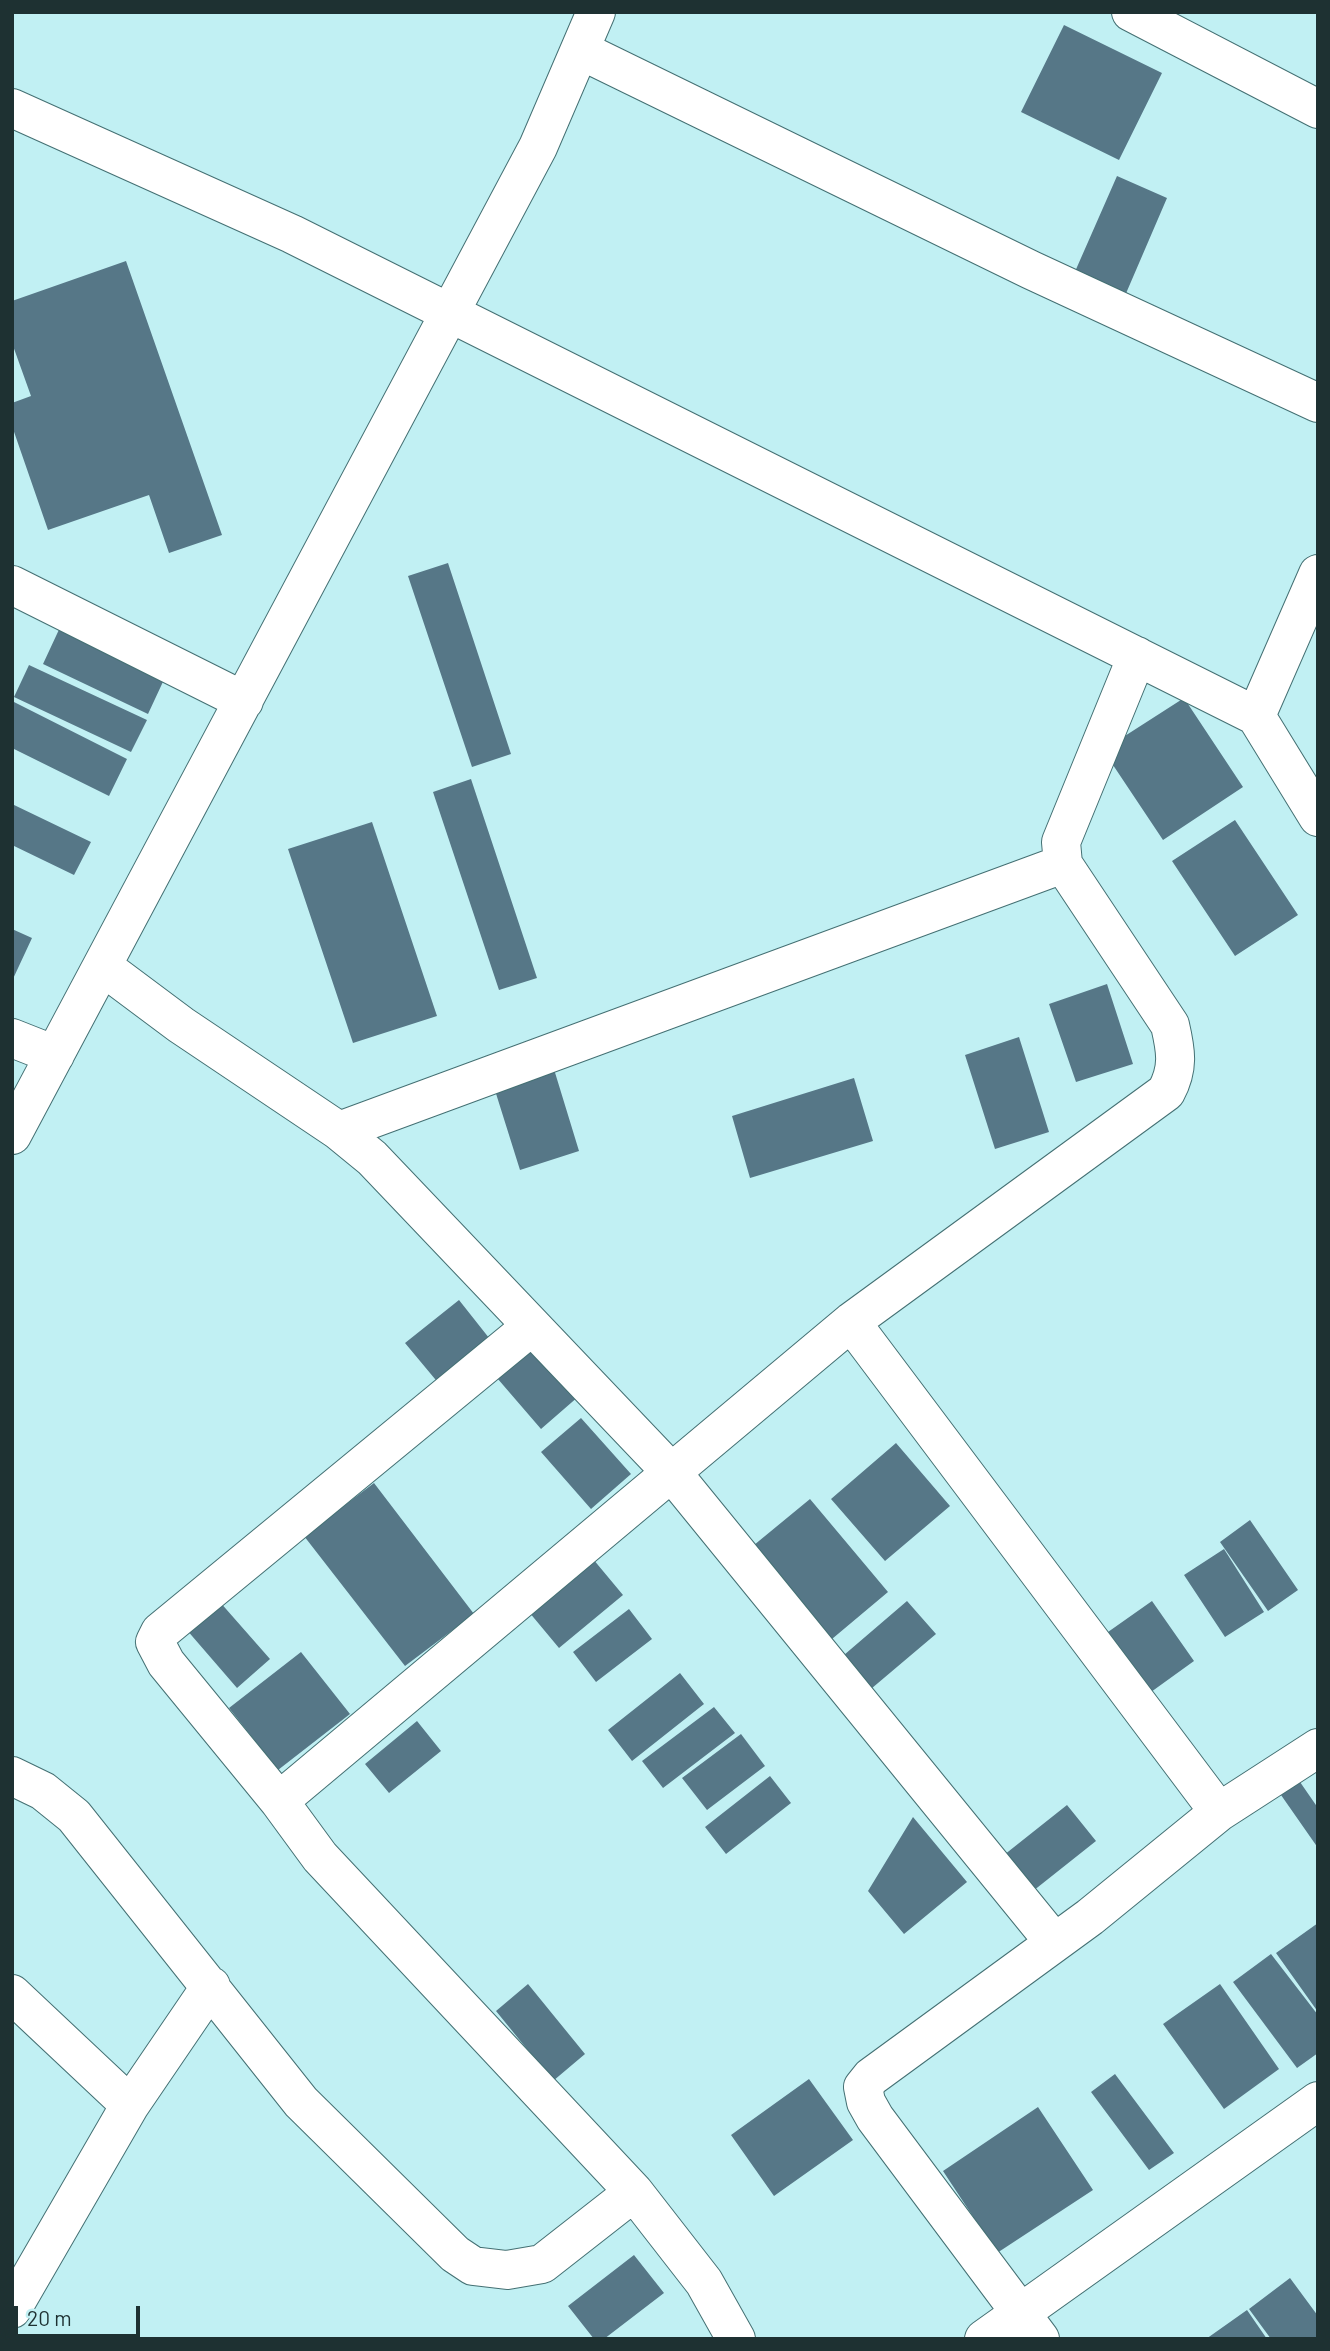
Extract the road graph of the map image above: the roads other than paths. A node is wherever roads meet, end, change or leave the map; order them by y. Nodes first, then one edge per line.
1 (596, 12) edge
2 (1131, 12) edge
3 (580, 50) junction
4 (12, 108) edge
5 (1318, 109) edge
6 (450, 313) junction
7 (1318, 403) edge
8 (1318, 574) edge
9 (12, 585) edge
10 (1137, 656) junction
11 (244, 701) junction
12 (1256, 716) junction
13 (1318, 817) edge
14 (1063, 864) junction
15 (103, 966) junction
16 (12, 1038) edge
17 (55, 1055) junction
18 (340, 1131) junction
19 (12, 1135) edge
20 (851, 1322) junction
21 (532, 1326) junction
22 (673, 1474) junction
23 (1318, 1748) edge
24 (12, 1776) edge
25 (279, 1801) junction
26 (1219, 1812) junction
27 (1054, 1941) junction
28 (211, 1986) junction
29 (12, 1994) edge
30 (1318, 2101) edge
31 (130, 2105) junction
32 (634, 2192) junction
33 (12, 2309) edge
34 (1030, 2325) edge
35 (736, 2339) edge
36 (984, 2339) edge

1 - 3 street
2 - 5 street
3 - 6 street
3 - 7 street
4 - 6 street
6 - 10 street
6 - 11 street
8 - 12 street
9 - 11 street
10 - 12 street
10 - 14 street
11 - 15 street
12 - 13 street
14 - 18 street
14 - 20 street
15 - 17 street
15 - 18 street
16 - 17 street
17 - 19 street
18 - 21 street
20 - 22 street
20 - 26 street
21 - 22 street
21 - 25 street
22 - 25 street
22 - 27 street
23 - 26 street
24 - 28 street
25 - 32 street
26 - 27 street
27 - 34 street
28 - 31 street
28 - 32 street
29 - 31 street
30 - 34 street
31 - 33 street
32 - 35 street
34 - 36 street

